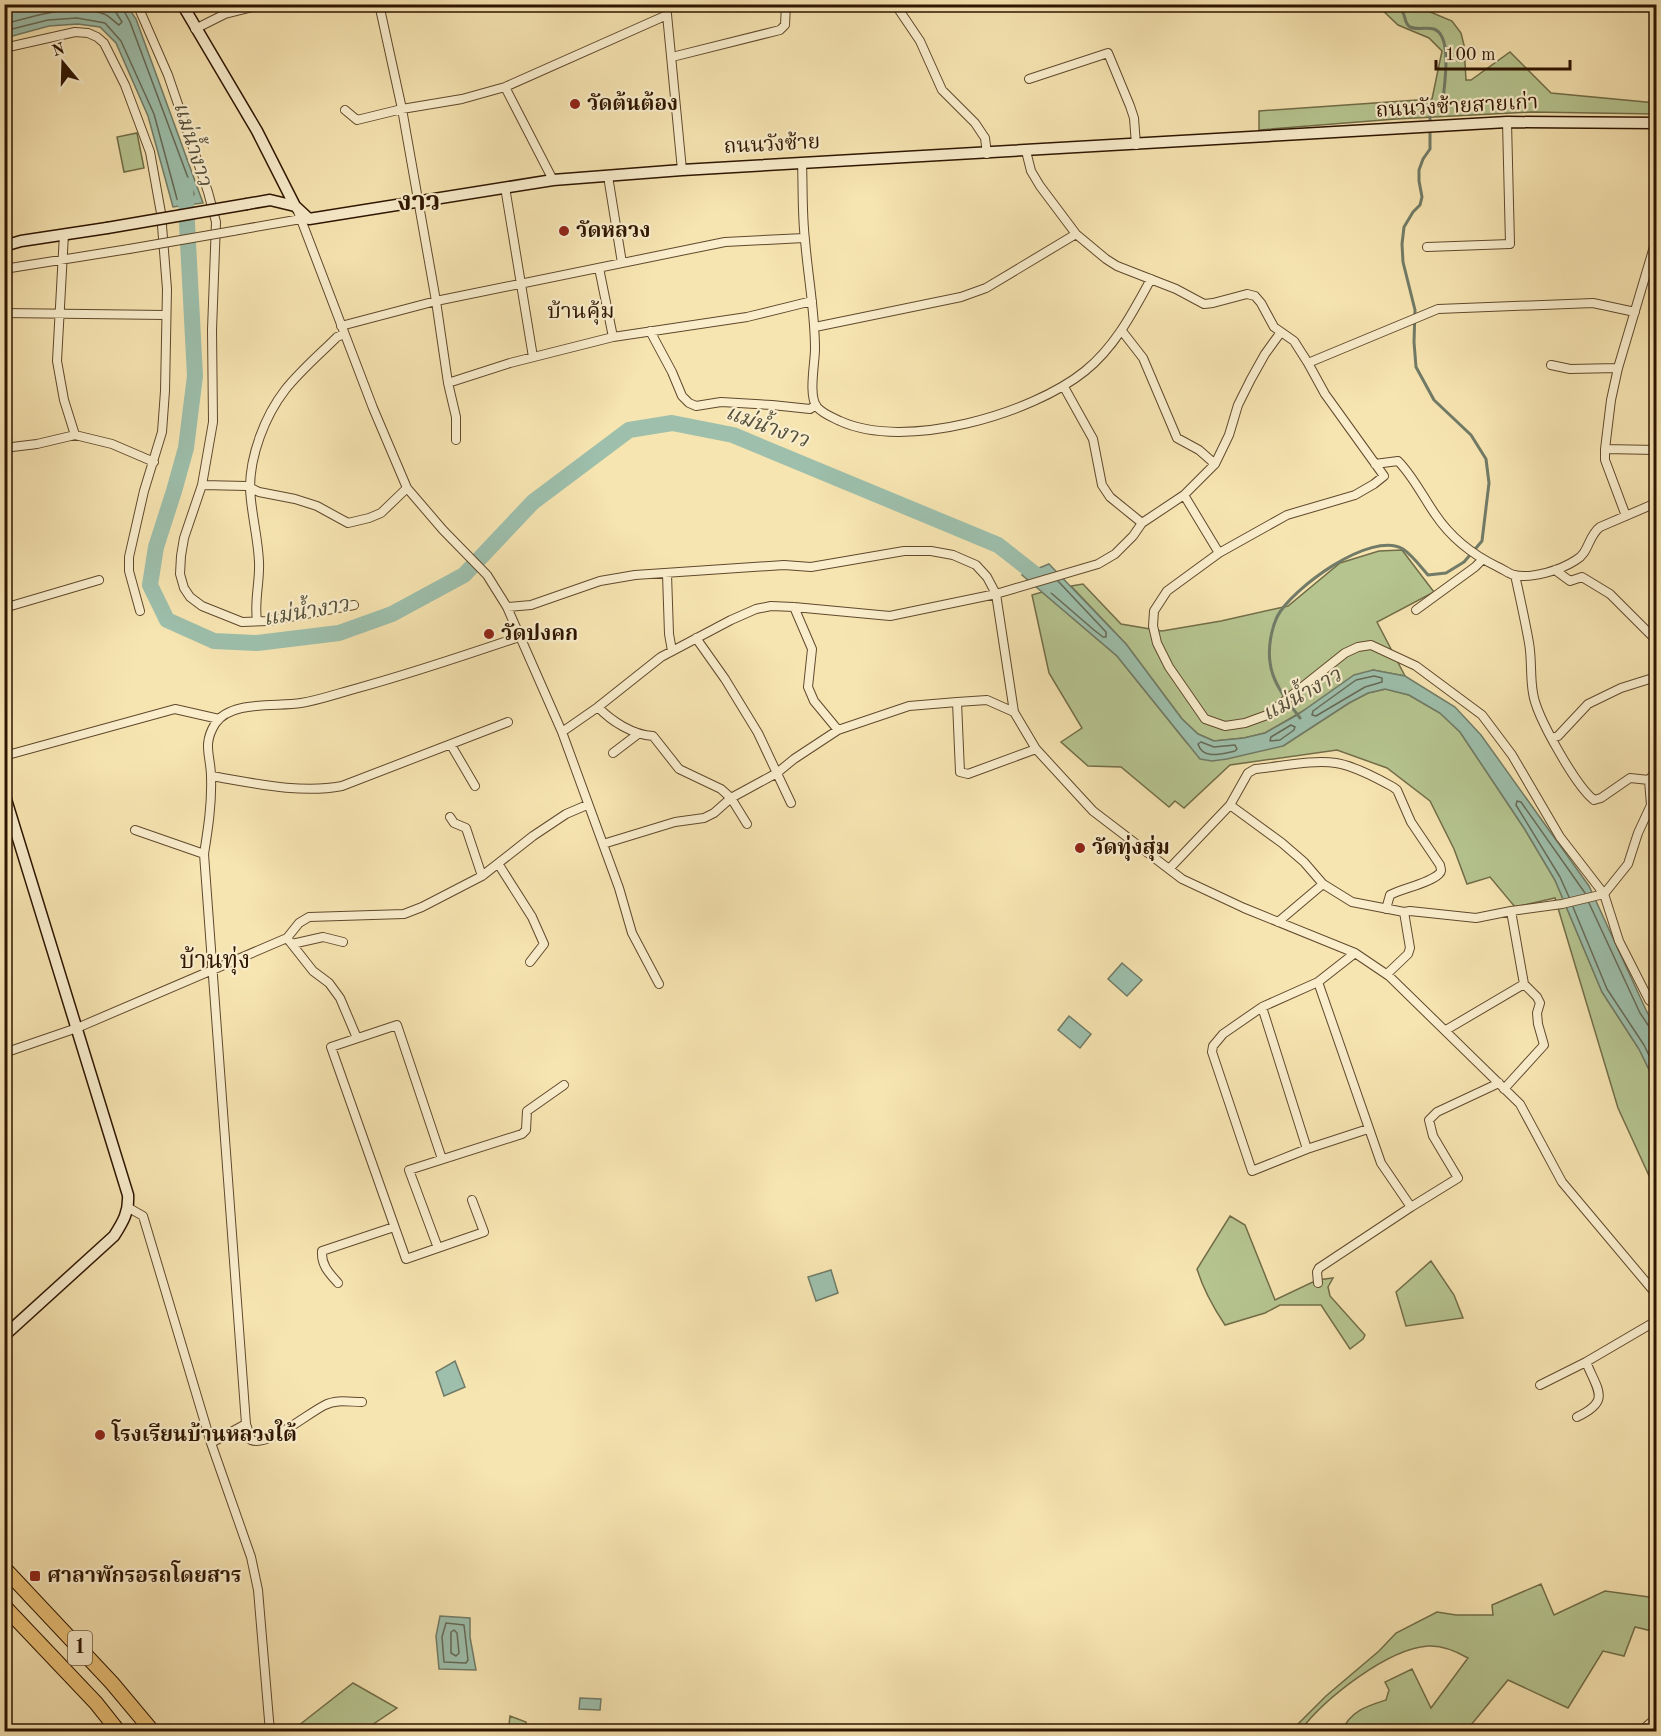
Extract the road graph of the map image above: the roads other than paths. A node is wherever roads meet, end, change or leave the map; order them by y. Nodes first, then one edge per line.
1 (137, 4) edge
2 (182, 4) edge
3 (264, 4) edge
4 (379, 4) edge
5 (666, 4) edge
6 (786, 4) edge
7 (895, 4) edge
8 (667, 15) junction
9 (195, 29) junction
10 (4, 48) edge
11 (672, 57) junction
12 (1029, 79) dead end
13 (505, 87) junction
14 (402, 109) junction
15 (345, 110) dead end
16 (1507, 122) junction
17 (1656, 123) edge
18 (1259, 137) joint
19 (1136, 145) junction
20 (1026, 151) junction
21 (987, 154) junction
22 (802, 163) junction
23 (682, 170) junction
24 (608, 176) junction
25 (553, 180) junction
26 (505, 188) junction
27 (418, 201) junction
28 (295, 206) junction
29 (301, 219) junction
30 (64, 234) junction
31 (1076, 234) junction
32 (804, 238) junction
33 (1656, 240) edge
34 (4, 246) edge
35 (1427, 247) dead end
36 (64, 259) junction
37 (622, 263) junction
38 (599, 268) junction
39 (4, 269) edge
40 (1151, 279) junction
41 (520, 285) junction
42 (436, 301) junction
43 (812, 301) junction
44 (59, 312) junction
45 (1635, 312) junction
46 (4, 313) edge
47 (166, 315) junction
48 (815, 327) junction
49 (342, 330) junction
50 (650, 331) junction
51 (1122, 331) junction
52 (1281, 332) junction
53 (612, 337) junction
54 (533, 357) junction
55 (1308, 363) junction
56 (1551, 365) dead end
57 (1618, 368) junction
58 (448, 383) junction
59 (1064, 387) junction
60 (816, 405) junction
61 (75, 435) junction
62 (456, 440) dead end
63 (4, 448) edge
64 (1605, 449) junction
65 (1656, 450) edge
66 (154, 462) junction
67 (1215, 464) junction
68 (1375, 464) junction
69 (201, 485) junction
70 (250, 488) junction
71 (407, 488) junction
72 (1185, 495) junction
73 (1656, 503) edge
74 (1626, 516) junction
75 (1142, 523) junction
76 (1219, 553) junction
77 (1480, 558) junction
78 (1555, 570) junction
79 (668, 574) junction
80 (1515, 575) junction
81 (99, 580) dead end
82 (996, 594) junction
83 (354, 605) dead end
84 (507, 607) junction
85 (794, 607) junction
86 (4, 608) edge
87 (1416, 610) dead end
88 (140, 611) dead end
89 (257, 621) junction
90 (519, 637) junction
91 (696, 638) junction
92 (1656, 640) edge
93 (672, 651) junction
94 (1656, 677) edge
95 (957, 702) junction
96 (598, 706) junction
97 (1014, 712) junction
98 (219, 719) junction
99 (508, 722) dead end
100 (838, 730) junction
101 (562, 732) junction
102 (638, 734) junction
103 (1552, 738) junction
104 (451, 745) junction
105 (1036, 749) junction
106 (613, 753) dead end
107 (4, 756) edge
108 (1656, 771) edge
109 (777, 773) junction
110 (212, 776) junction
111 (1649, 780) junction
112 (475, 786) dead end
113 (4, 793) edge
114 (731, 798) junction
115 (791, 803) dead end
116 (587, 805) junction
117 (1230, 805) junction
118 (450, 817) dead end
119 (747, 824) dead end
120 (135, 830) dead end
121 (603, 844) junction
122 (204, 854) junction
123 (498, 865) junction
124 (1168, 869) junction
125 (482, 876) junction
126 (1323, 884) junction
127 (1600, 895) junction
128 (1386, 909) junction
129 (1511, 910) junction
130 (1404, 912) junction
131 (1278, 922) junction
132 (289, 941) junction
133 (344, 942) dead end
134 (1355, 953) junction
135 (530, 962) dead end
136 (213, 968) junction
137 (1387, 974) junction
138 (1318, 982) junction
139 (659, 984) dead end
140 (1524, 984) junction
141 (1656, 1006) edge
142 (1262, 1007) junction
143 (77, 1028) junction
144 (1446, 1030) junction
145 (357, 1038) junction
146 (4, 1053) edge
147 (564, 1085) dead end
148 (1502, 1086) junction
149 (1368, 1129) junction
150 (1307, 1149) junction
151 (442, 1159) junction
152 (472, 1200) dead end
153 (1411, 1207) junction
154 (129, 1208) junction
155 (394, 1227) junction
156 (438, 1248) junction
157 (1318, 1282) dead end
158 (338, 1283) dead end
159 (1656, 1294) edge
160 (1656, 1321) edge
161 (4, 1336) edge
162 (1586, 1362) junction
163 (1540, 1385) dead end
164 (362, 1402) dead end
165 (1576, 1417) dead end
166 (246, 1424) junction
167 (211, 1443) junction
168 (4, 1568) edge
169 (4, 1606) edge
170 (1656, 1718) edge
171 (119, 1731) edge
172 (153, 1731) edge
173 (270, 1731) edge
174 (1640, 1731) edge

1 - 69 street
2 - 9 main road
3 - 9 street
4 - 14 street
5 - 8 street
6 - 11 street
7 - 21 street
8 - 11 street
8 - 13 street
9 - 28 main road
10 - 47 street
11 - 23 street
12 - 19 street
13 - 14 street
13 - 25 street
14 - 15 street
14 - 27 street
16 - 17 main road, ถนนวังซ้ายสายเก่า
16 - 18 main road, ถนนวังซ้ายสายเก่า
16 - 35 street
18 - 19 main road, ถนนวังซ้าย
19 - 20 main road, ถนนวังซ้าย
20 - 21 main road, ถนนวังซ้าย
20 - 31 street
21 - 22 main road, ถนนวังซ้าย
22 - 23 main road, ถนนวังซ้าย
22 - 32 street
23 - 24 main road, ถนนวังซ้าย
24 - 25 main road, ถนนวังซ้าย
24 - 37 street
25 - 26 main road, ถนนวังซ้าย
26 - 27 main road, ถนนวังซ้าย
26 - 41 street
27 - 28 main road, ถนนวังซ้าย
27 - 42 street
28 - 29 street
28 - 30 main road, bridge
29 - 36 street, bridge
29 - 49 street
30 - 34 main road
30 - 36 street
31 - 40 street
31 - 48 street
32 - 37 street
32 - 43 street
33 - 45 street
36 - 39 street
36 - 44 street
37 - 38 street
38 - 41 street
38 - 53 street
40 - 51 street
40 - 52 street
41 - 42 street
41 - 54 street
42 - 49 street
42 - 58 street
43 - 48 street
43 - 50 street
44 - 46 street
44 - 47 street
44 - 61 street
45 - 55 street
45 - 57 street
47 - 66 street
48 - 60 street
49 - 70 street
49 - 71 street
50 - 53 street
50 - 60 street
51 - 59 street
51 - 67 street
52 - 55 street
52 - 67 street
53 - 54 street
54 - 58 street
55 - 68 street
56 - 57 street
57 - 64 street
58 - 62 street
59 - 60 street
59 - 75 street
61 - 63 street
61 - 66 street
64 - 65 street
64 - 74 street
66 - 88 street
67 - 72 street
68 - 76 street
68 - 77 street
69 - 70 street
69 - 89 street
70 - 71 street
70 - 89 street
71 - 84 street
72 - 75 street
72 - 76 street
73 - 74 street
74 - 78 street
75 - 82 street
76 - 127 street
77 - 80 street
77 - 87 street
78 - 80 street
78 - 92 street
79 - 82 street
79 - 84 street
79 - 93 street
80 - 103 street
81 - 86 street
82 - 85 street
82 - 97 street
83 - 89 street
84 - 90 street
85 - 91 street
85 - 100 street
90 - 98 street
90 - 101 street
91 - 93 street
91 - 109 street
93 - 96 street
94 - 103 street
95 - 97 street
95 - 100 street
95 - 105 street
96 - 101 street
96 - 102 street
97 - 105 street
98 - 107 street
98 - 110 street
99 - 104 street
100 - 109 street
101 - 116 street
102 - 106 street
102 - 114 street
103 - 111 street
104 - 110 street
104 - 112 street
105 - 124 street
108 - 111 street
109 - 114 street
109 - 115 street
110 - 122 street
111 - 127 street
113 - 143 main road
114 - 119 street
114 - 121 street
116 - 121 street
116 - 123 street
117 - 124 street
117 - 126 street
117 - 128 street
118 - 125 street
120 - 122 street
121 - 139 street
122 - 136 street
123 - 125 street
123 - 135 street
124 - 131 street
125 - 132 street
126 - 128 street
126 - 131 street
127 - 129 street
127 - 141 street
128 - 130 street
129 - 130 street
129 - 140 street
130 - 137 street
131 - 134 street
132 - 133 street
132 - 136 street
132 - 145 street
134 - 137 street
134 - 138 street
136 - 143 street
136 - 166 street
137 - 144 street
138 - 142 street
138 - 149 street
140 - 144 street
140 - 148 street
142 - 150 street
142 - 150 street
143 - 146 street
143 - 154 main road
144 - 148 street
145 - 151 street
145 - 155 street
147 - 151 street
148 - 153 street
148 - 159 street
149 - 150 street
149 - 153 street
151 - 156 street
152 - 156 street
153 - 157 street
154 - 161 main road
154 - 167 street
155 - 156 street
155 - 158 street
160 - 162 street
162 - 163 street
162 - 165 street
164 - 166 street
166 - 167 street
167 - 173 street
168 - 172 highway, 1
169 - 171 highway, 1
170 - 174 street

